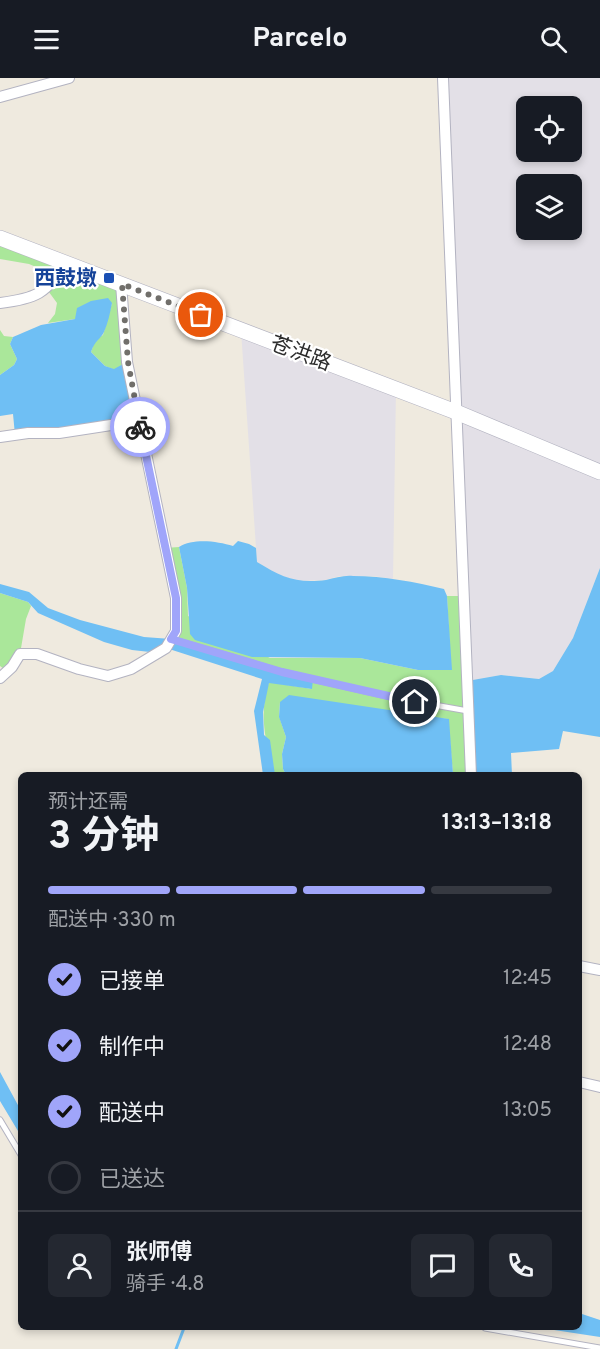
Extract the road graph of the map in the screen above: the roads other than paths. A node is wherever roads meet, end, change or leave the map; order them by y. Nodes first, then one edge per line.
1 (69, 78) edge
2 (443, 78) edge
3 (0, 97) edge
4 (0, 240) edge
5 (62, 262) junction
6 (122, 286) junction
7 (0, 303) edge
8 (456, 413) junction
9 (139, 425) junction
10 (0, 437) edge
11 (600, 473) edge
12 (171, 639) junction
13 (0, 678) edge
14 (468, 711) junction
15 (471, 772) edge
16 (582, 967) edge
17 (600, 970) edge
18 (582, 1083) edge
19 (600, 1087) edge
20 (0, 1120) edge
21 (18, 1150) edge
22 (496, 1330) edge
23 (600, 1348) edge

1 - 3 street
2 - 8 street
4 - 5 main road, 苍洪路
5 - 6 main road, 苍洪路
5 - 7 street
6 - 8 main road, 苍洪路
6 - 9 street
8 - 11 main road, 苍洪路
8 - 14 street
9 - 10 street
9 - 12 street
12 - 13 street
12 - 14 lane
14 - 15 street
16 - 17 street
18 - 19 street
20 - 21 lane
22 - 23 lane

